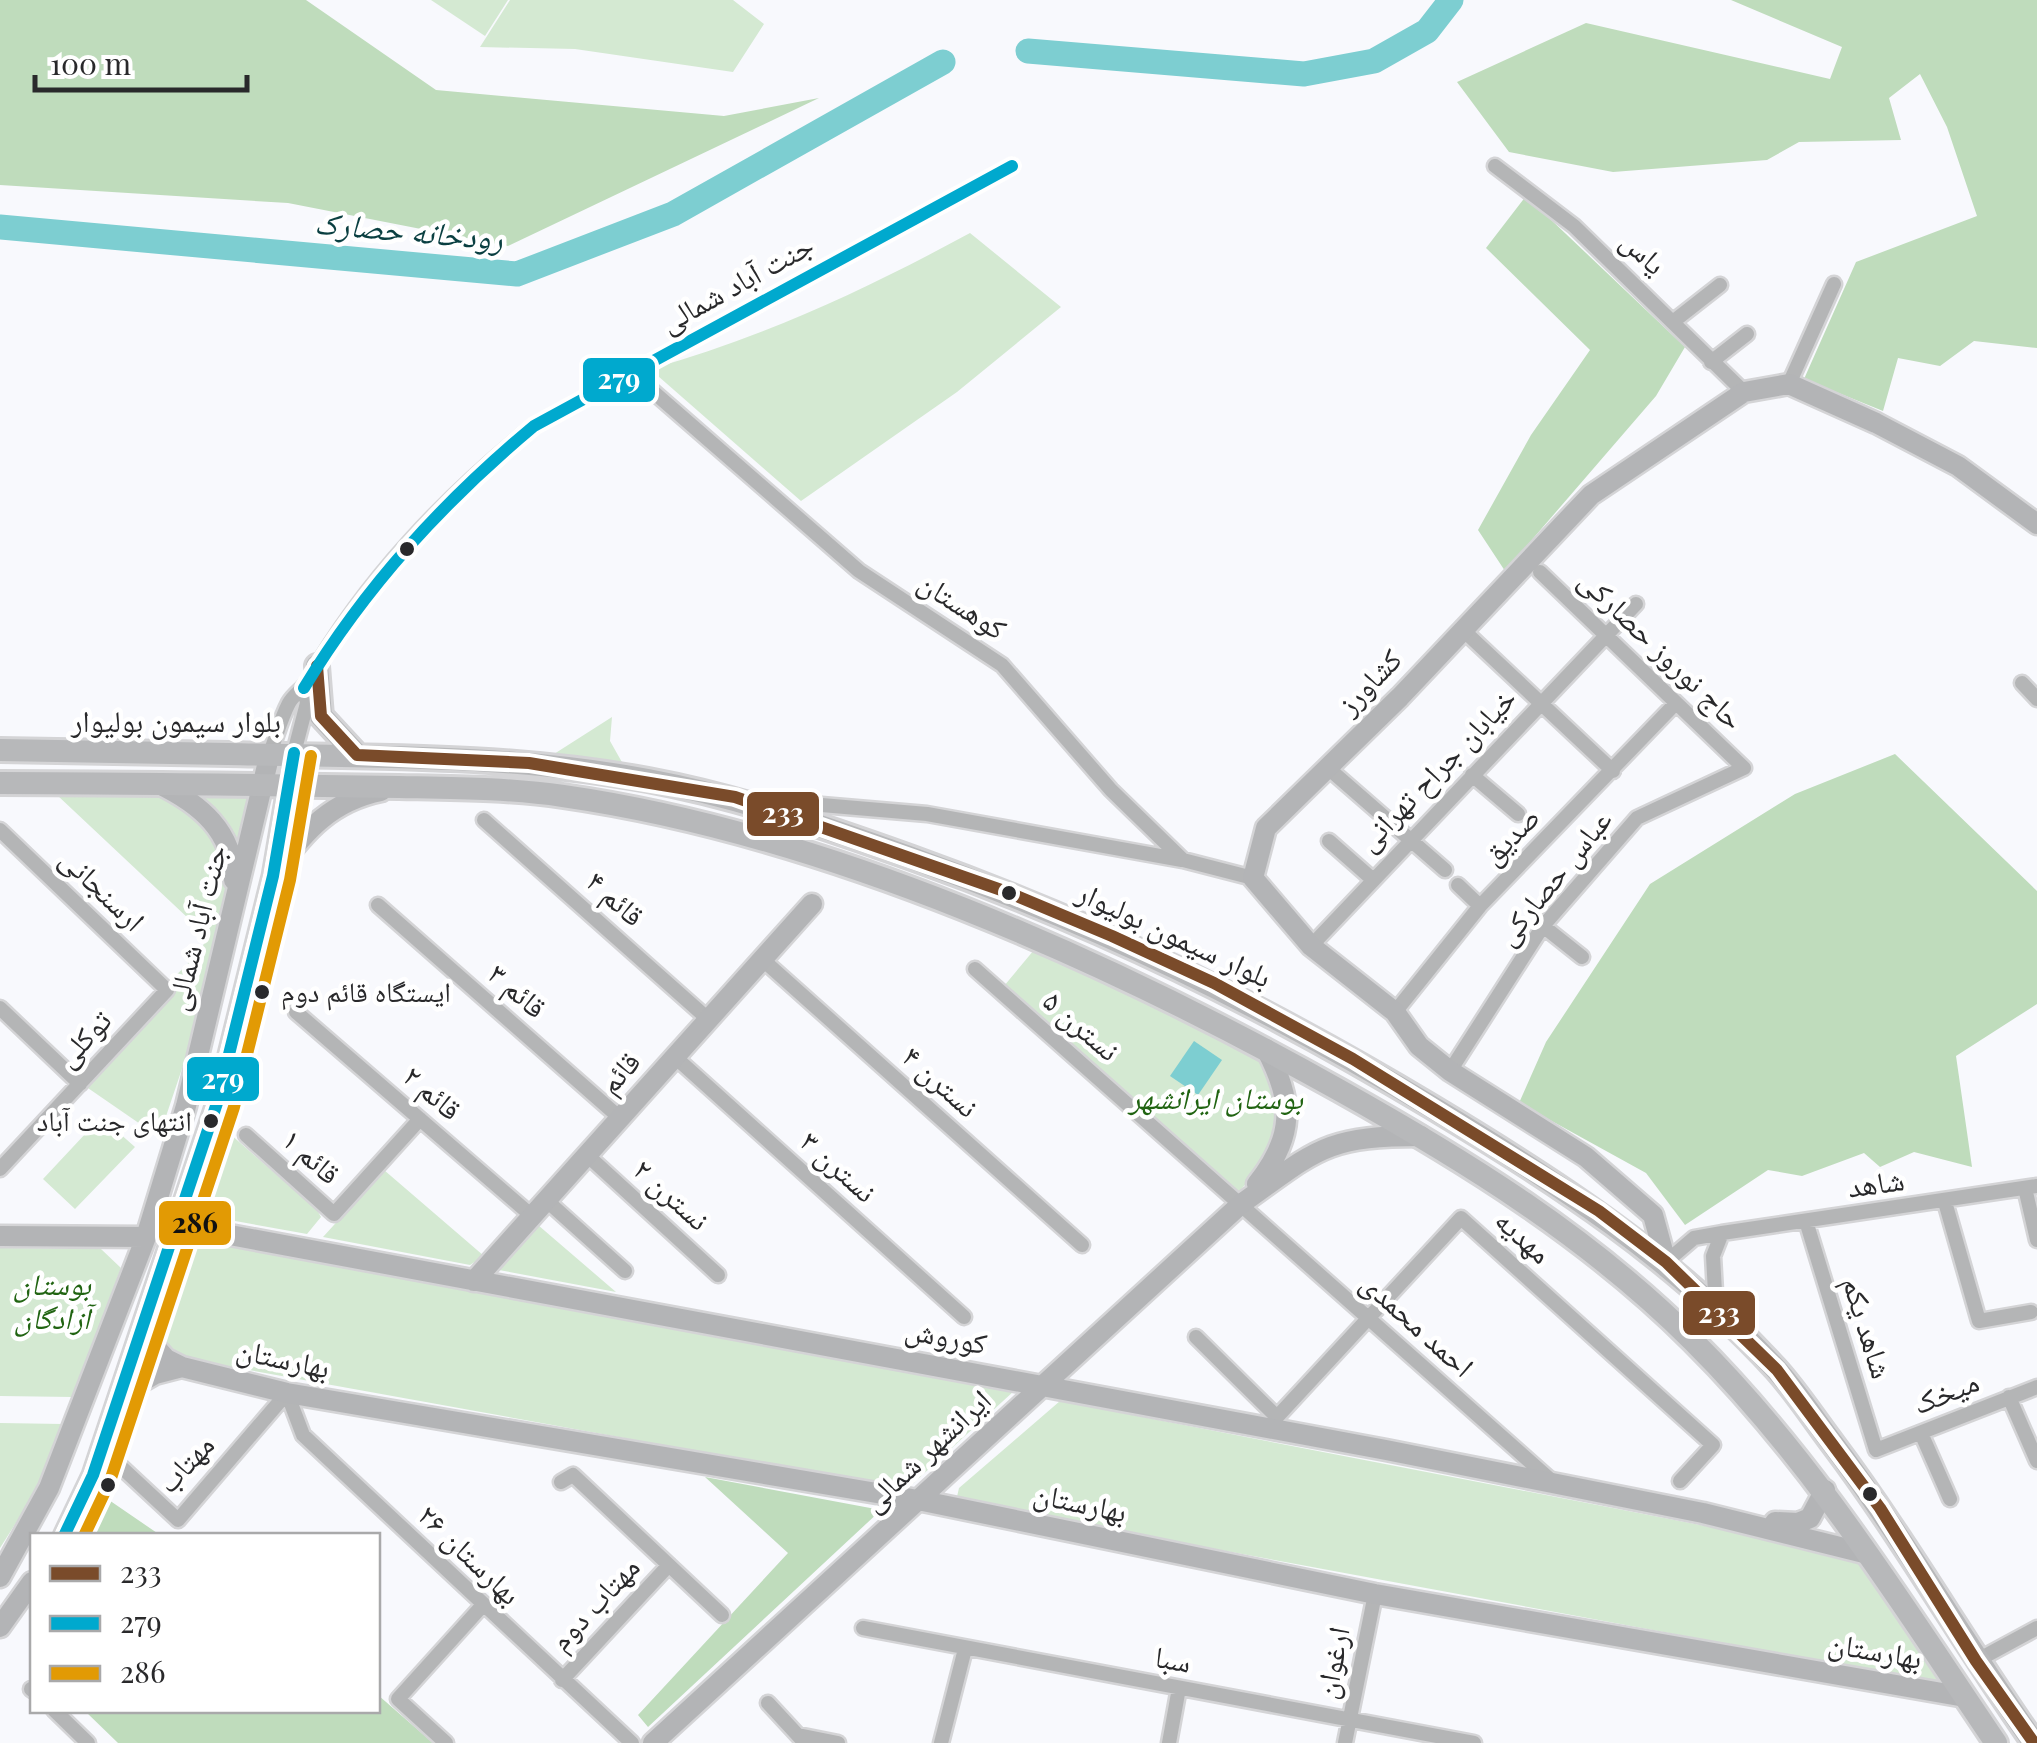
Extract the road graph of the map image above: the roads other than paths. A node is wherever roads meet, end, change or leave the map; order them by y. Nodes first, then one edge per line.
1 (1012, 166) dead end
2 (1495, 166) dead end
3 (1834, 284) dead end
4 (1720, 285) dead end
5 (1674, 321) junction
6 (1748, 334) dead end
7 (1711, 362) junction
8 (634, 375) junction
9 (1789, 384) junction
10 (1744, 392) junction
11 (2037, 524) edge
12 (1540, 572) dead end
13 (1636, 604) dead end
14 (1462, 629) junction
15 (1606, 635) junction
16 (317, 666) junction
17 (2022, 684) dead end
18 (304, 688) junction
19 (2037, 699) edge
20 (1542, 702) junction
21 (1674, 705) junction
22 (0, 750) edge
23 (294, 752) junction
24 (270, 754) junction
25 (357, 755) junction
26 (1328, 768) junction
27 (1744, 768) joint
28 (1613, 771) junction
29 (1472, 774) junction
30 (0, 783) edge
31 (277, 783) junction
32 (159, 784) junction
33 (397, 787) junction
34 (734, 798) junction
35 (1518, 814) dead end
36 (484, 820) dead end
37 (0, 830) edge
38 (1329, 840) dead end
39 (1409, 840) junction
40 (1183, 860) junction
41 (1445, 870) dead end
42 (273, 876) junction
43 (1252, 878) junction
44 (1371, 878) junction
45 (1458, 885) dead end
46 (234, 897) junction
47 (812, 904) dead end
48 (378, 906) dead end
49 (1480, 906) junction
50 (1543, 926) junction
51 (1311, 946) junction
52 (1582, 957) dead end
53 (762, 959) junction
54 (975, 969) dead end
55 (167, 990) joint
56 (0, 1008) edge
57 (296, 1012) dead end
58 (1395, 1012) junction
59 (708, 1019) junction
60 (1266, 1049) junction
61 (674, 1057) junction
62 (1450, 1071) junction
63 (80, 1084) junction
64 (620, 1118) junction
65 (420, 1119) junction
66 (246, 1136) dead end
67 (1421, 1136) junction
68 (586, 1155) junction
69 (0, 1169) edge
70 (2031, 1187) edge
71 (1945, 1202) junction
72 (1241, 1204) junction
73 (539, 1208) junction
74 (1806, 1221) junction
75 (176, 1225) junction
76 (1722, 1232) junction
77 (0, 1236) edge
78 (146, 1237) junction
79 (2037, 1240) edge
80 (1082, 1245) dead end
81 (1666, 1262) junction
82 (624, 1271) dead end
83 (718, 1275) dead end
84 (474, 1281) junction
85 (1716, 1311) junction
86 (2030, 1312) dead end
87 (964, 1317) dead end
88 (1368, 1319) junction
89 (145, 1326) junction
90 (1196, 1337) dead end
91 (182, 1367) junction
92 (1043, 1386) junction
93 (2037, 1387) edge
94 (287, 1392) junction
95 (122, 1393) junction
96 (2010, 1397) junction
97 (1920, 1432) junction
98 (1876, 1450) joint
99 (2037, 1461) edge
100 (120, 1465) dead end
101 (1680, 1481) dead end
102 (561, 1482) dead end
103 (1558, 1486) junction
104 (1824, 1490) junction
105 (1950, 1499) dead end
106 (918, 1500) junction
107 (1703, 1513) junction
108 (65, 1533) edge
109 (1868, 1554) junction
110 (669, 1565) junction
111 (0, 1577) edge
112 (30, 1585) edge
113 (1375, 1594) junction
114 (482, 1606) junction
115 (722, 1615) dead end
116 (0, 1628) edge
117 (863, 1628) dead end
118 (2037, 1628) edge
119 (964, 1649) junction
120 (1976, 1661) junction
121 (562, 1680) junction
122 (1179, 1688) junction
123 (1965, 1698) junction
124 (768, 1704) dead end
125 (57, 1713) edge
126 (1350, 1720) junction
127 (801, 1739) edge
128 (88, 1743) edge
129 (446, 1743) edge
130 (632, 1743) edge
131 (653, 1743) edge
132 (838, 1743) edge
133 (942, 1743) edge
134 (1169, 1743) edge
135 (1345, 1743) edge
136 (1474, 1743) edge
137 (1996, 1743) edge
138 (2034, 1743) edge

1 - 8 street, جنت آباد شمالی
2 - 5 street, یاس
3 - 9 street
4 - 5 street
5 - 7 street, یاس
6 - 7 street
7 - 10 street, یاس
8 - 16 street, جنت آباد شمالی
8 - 40 street, کوهستان
9 - 10 street, کشاورز
9 - 11 street
10 - 14 street, کشاورز
12 - 15 street, حاج نوروز حصارکی
13 - 15 street, خیابان جراح تهرانی
14 - 20 street
14 - 26 street, کشاورز
15 - 20 street, خیابان جراح تهرانی
15 - 21 street, حاج نوروز حصارکی
16 - 18 street, جنت آباد شمالی
16 - 25 main road
17 - 19 street
18 - 23 street, جنت آباد شمالی
18 - 24 street, جنت آباد شمالی
20 - 28 street
20 - 29 street, خیابان جراح تهرانی
21 - 27 street, حاج نوروز حصارکی
21 - 28 street, صدیق
22 - 24 main road, بلوار سیمون بولیوار
23 - 24 main road, بلوار سیمون بولیوار
23 - 25 main road, بلوار سیمون بولیوار
23 - 31 street, جنت آباد شمالی
24 - 31 street, جنت آباد شمالی
25 - 34 main road, بلوار سیمون بولیوار
26 - 39 street
26 - 43 street, کشاورز
27 - 50 street, عباس حصارکی
28 - 49 street, صدیق
29 - 35 street
29 - 39 street, خیابان جراح تهرانی
30 - 32 main road, بلوار سیمون بولیوار
31 - 32 main road, بلوار سیمون بولیوار
31 - 33 main road, بلوار سیمون بولیوار
31 - 42 street, جنت آباد شمالی
31 - 46 street, جنت آباد شمالی
32 - 46 street
33 - 42 street
33 - 60 main road, بلوار سیمون بولیوار
34 - 40 street
34 - 81 main road, بلوار سیمون بولیوار
36 - 59 street, قائم ۴
37 - 55 street, ارسنجانی
38 - 44 street
39 - 41 street
39 - 44 street, خیابان جراح تهرانی
40 - 43 street, کوهستان
42 - 75 street, جنت آباد شمالی
43 - 51 street
44 - 51 street, خیابان جراح تهرانی
45 - 49 street
46 - 78 street, جنت آباد شمالی
47 - 53 street, قائم
48 - 64 street, قائم ۳
49 - 58 street, صدیق
50 - 52 street
50 - 62 street, عباس حصارکی
51 - 58 street
53 - 59 street, قائم
53 - 80 street, نسترن ۴
54 - 72 street, نسترن ۵
55 - 63 street, توکلی
56 - 63 street
57 - 65 street, قائم ۲
58 - 62 street
59 - 61 street, قائم
60 - 67 main road, بلوار سیمون بولیوار
60 - 72 street
61 - 64 street, قائم
61 - 87 street, نسترن ۳
62 - 81 street
63 - 69 street, توکلی
64 - 68 street, قائم
65 - 66 street, قائم ۱
65 - 73 street, قائم ۲
67 - 72 street
67 - 104 main road, بلوار سیمون بولیوار
68 - 73 street, قائم
68 - 83 street, نسترن ۲
70 - 71 street, شاهد
70 - 79 street
71 - 74 street, شاهد
71 - 86 street
72 - 88 street, احمد محمدی
72 - 92 street, ایرانشهر شمالی
73 - 82 street, قائم ۲
73 - 84 street, قائم
74 - 76 street, شاهد
74 - 98 street, شاهد یکم
75 - 84 street, کوروش
75 - 89 street, جنت آباد شمالی
76 - 81 street, شاهد
76 - 85 street
77 - 78 street
78 - 111 street, جنت آباد شمالی
81 - 85 main road, بلوار سیمون بولیوار
84 - 92 street, کوروش
85 - 120 main road, بلوار سیمون بولیوار
88 - 90 street, مهدیه
88 - 101 street, مهدیه
88 - 103 street, احمد محمدی
89 - 91 street
89 - 95 street, جنت آباد شمالی
91 - 94 street, بهارستان
91 - 95 street
92 - 103 street, کوروش
92 - 106 street, ایرانشهر شمالی
93 - 96 street, میخک
94 - 100 street, مهتاب
94 - 106 street, بهارستان
94 - 114 street, بهارستان ۲۶
95 - 108 street, جنت آباد شمالی
96 - 97 street, میخک
96 - 99 street
97 - 98 street, میخک
97 - 105 street
102 - 110 street, مهتاب دوم
103 - 107 street, کوروش
104 - 107 street
104 - 109 main road, بلوار سیمون بولیوار
106 - 113 street, بهارستان
106 - 131 street, ایرانشهر شمالی
107 - 109 street
109 - 123 main road, بلوار سیمون بولیوار
110 - 115 street, مهتاب دوم
110 - 121 street, مهتاب دوم
112 - 116 street
113 - 123 street, بهارستان
113 - 126 street, ارغوان
114 - 121 street, بهارستان ۲۶
114 - 129 street
117 - 119 street, سبا
118 - 120 street
119 - 122 street, سبا
119 - 133 street
120 - 138 main road, بلوار سیمون بولیوار
121 - 130 street, بهارستان ۲۶
122 - 126 street, سبا
122 - 134 street
123 - 137 main road, بلوار سیمون بولیوار
124 - 127 street
125 - 128 street
126 - 135 street, ارغوان
126 - 136 street, سبا
127 - 132 street

